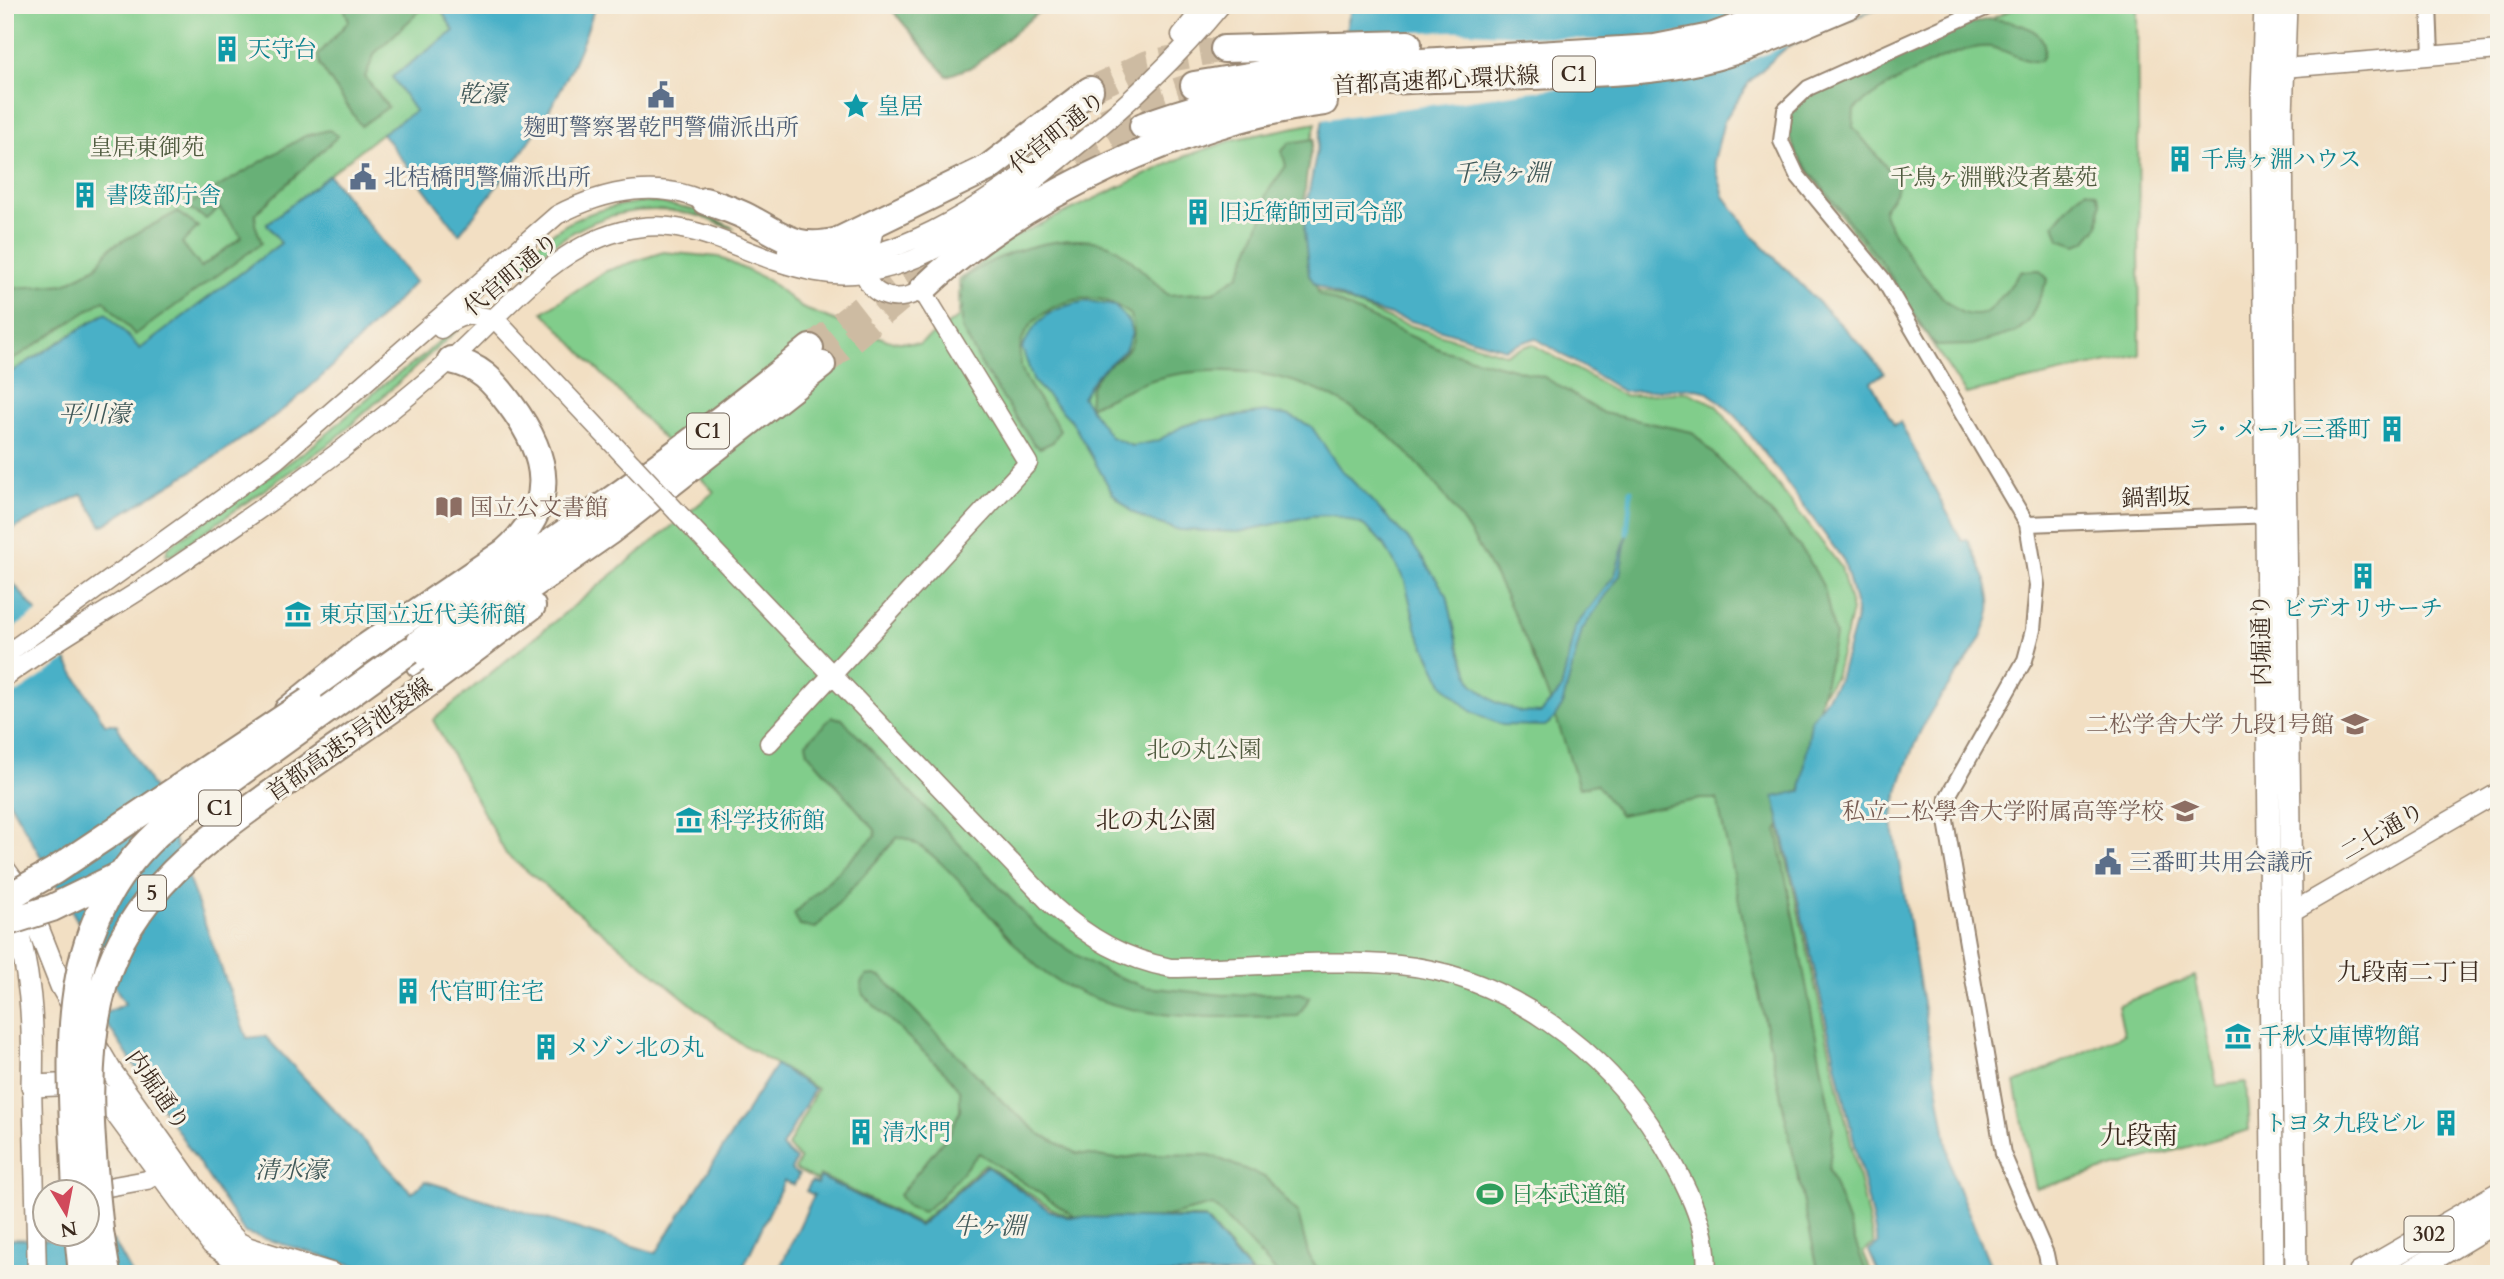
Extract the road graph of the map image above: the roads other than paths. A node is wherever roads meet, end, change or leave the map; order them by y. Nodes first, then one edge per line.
1 (1205, 5) edge
2 (1221, 5) edge
3 (1798, 5) edge
4 (1849, 5) edge
5 (1992, 5) edge
6 (2265, 5) edge
7 (2286, 5) edge
8 (2429, 5) edge
9 (1224, 48) tunnel mouth
10 (2499, 50) edge
11 (2431, 55) junction
12 (2284, 68) junction
13 (1288, 78) junction
14 (1194, 85) tunnel mouth
15 (1090, 90) tunnel mouth
16 (1143, 126) tunnel mouth
17 (705, 201) junction
18 (871, 225) junction
19 (864, 263) junction
20 (922, 290) junction
21 (495, 318) junction
22 (451, 360) junction
23 (380, 372) junction
24 (267, 467) junction
25 (690, 471) joint
26 (301, 478) junction
27 (603, 509) joint
28 (2277, 515) junction
29 (2027, 524) junction
30 (53, 632) junction
31 (411, 653) junction
32 (5, 655) edge
33 (830, 675) junction
34 (5, 677) edge
35 (769, 743) dead end
36 (2499, 792) edge
37 (5, 870) edge
38 (10, 904) edge
39 (2290, 913) junction
40 (32, 1086) junction
41 (160, 1172) junction
42 (39, 1178) edge
43 (78, 1178) edge
44 (102, 1188) edge
45 (2499, 1194) edge
46 (2499, 1219) edge
47 (36, 1248) edge
48 (79, 1248) edge
49 (2298, 1267) edge
50 (37, 1274) edge
51 (82, 1274) edge
52 (107, 1274) edge
53 (270, 1274) edge
54 (332, 1274) edge
55 (1706, 1274) edge
56 (2050, 1274) edge
57 (2273, 1274) edge
58 (2360, 1274) edge
59 (2407, 1274) edge

1 - 19 street, 代官町通り
2 - 19 street, 代官町通り
3 - 13 highway, C1
4 - 13 highway, 首都高速都心環状線 / C1
5 - 29 street
6 - 28 main road, 内堀通り
7 - 12 main road, 内堀通り
8 - 11 street
9 - 13 highway, C1
10 - 11 street
11 - 12 street
12 - 28 main road, 内堀通り
13 - 14 highway, 首都高速都心環状線 / C1
13 - 16 highway, 首都高速都心環状線 / C1
13 - 20 highway
15 - 18 highway
17 - 18 highway
17 - 19 street, 代官町通り
17 - 23 street, 代官町通り
18 - 19 highway
19 - 20 street
19 - 21 street, 代官町通り
20 - 33 street
21 - 22 street, 代官町通り
21 - 23 street
21 - 33 street, bridge
22 - 26 street, 代官町通り
22 - 31 highway
23 - 24 street, 代官町通り
24 - 26 street
24 - 30 street, 代官町通り
25 - 27 highway, C1
25 - 31 highway, 首都高速5号池袋線 / 5
26 - 30 street, 代官町通り
27 - 31 highway, 首都高速5号池袋線 / 5
28 - 29 street, 鍋割坂
28 - 39 main road, 内堀通り
28 - 57 main road, 内堀通り
29 - 56 street
30 - 32 street, 代官町通り
30 - 34 street, 代官町通り
31 - 38 highway, C1, bridge
31 - 38 highway, C1, bridge
31 - 43 highway, 首都高速5号池袋線 / 5, bridge
31 - 52 highway, 首都高速5号池袋線 / 5, bridge
33 - 35 street
33 - 55 street
36 - 39 street, 二七通り
37 - 38 main road, 内堀通り
38 - 40 main road, 内堀通り
38 - 54 main road, 内堀通り
39 - 49 main road, 内堀通り
40 - 41 main road, 内堀通り
40 - 42 street
41 - 44 street
41 - 53 main road, 内堀通り
45 - 58 main road, 302
46 - 59 main road, 302
47 - 50 street
48 - 51 highway

